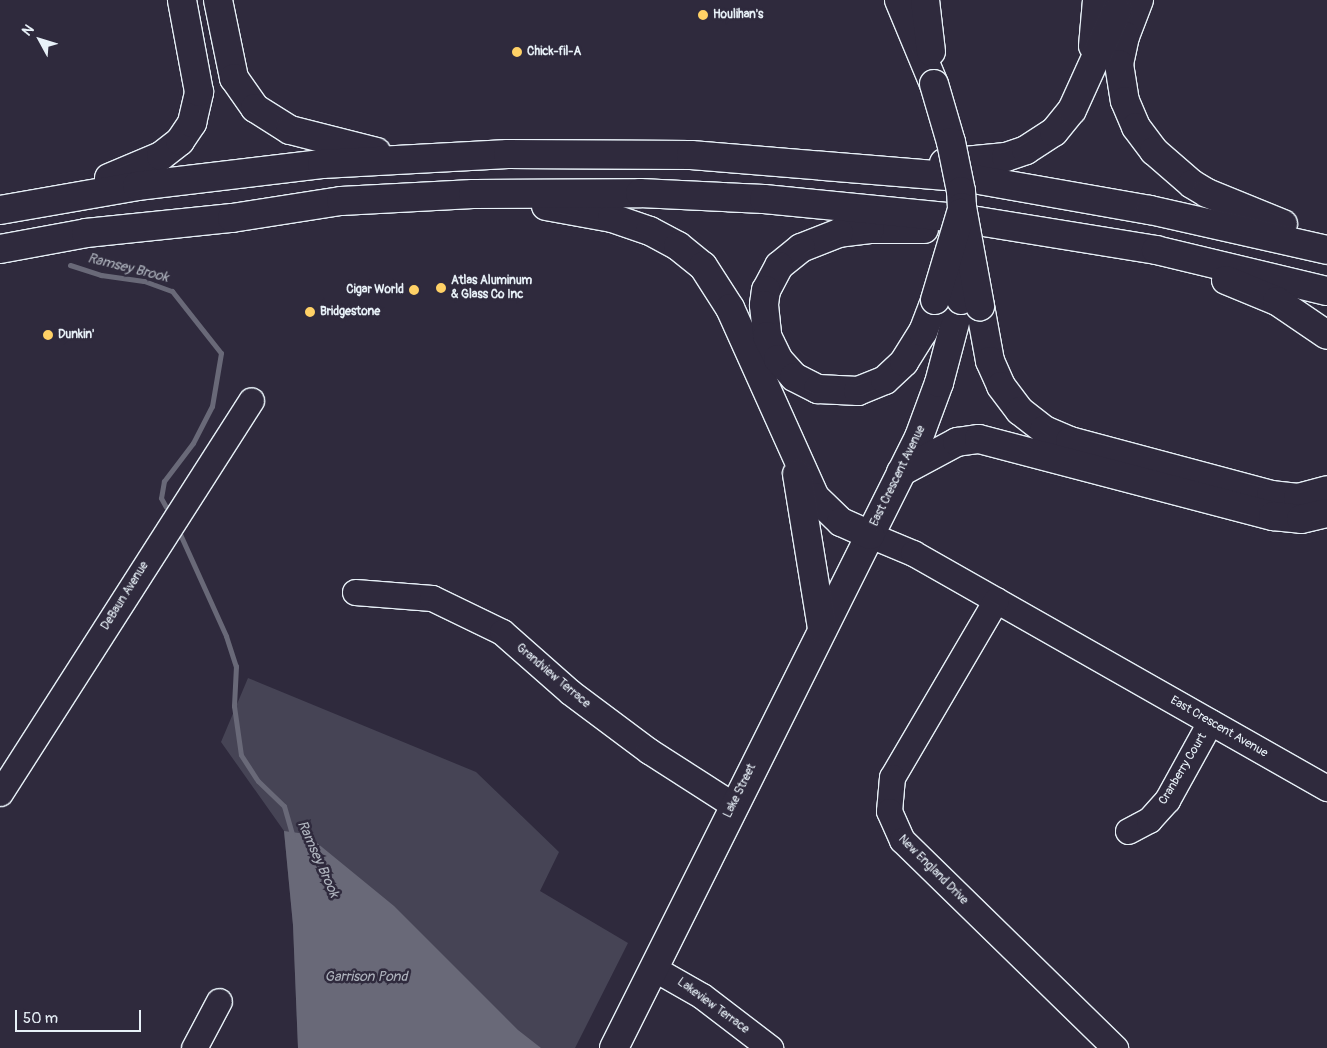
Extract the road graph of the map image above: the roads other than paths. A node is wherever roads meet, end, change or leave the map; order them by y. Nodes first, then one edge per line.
1 (182, 0) edge
2 (218, 0) edge
3 (899, 0) edge
4 (925, 0) edge
5 (1097, 0) edge
6 (1122, 0) edge
7 (1138, 0) edge
8 (1088, 73) junction
9 (934, 84) junction
10 (404, 159) junction
11 (869, 169) junction
12 (473, 194) junction
13 (33, 204) junction
14 (962, 207) junction
15 (0, 210) edge
16 (1036, 230) junction
17 (1327, 240) edge
18 (0, 249) edge
19 (1156, 250) junction
20 (1327, 250) edge
21 (1327, 291) edge
22 (959, 302) junction
23 (1327, 335) edge
24 (251, 400) dead end
25 (793, 448) junction
26 (901, 472) junction
27 (1327, 490) edge
28 (1327, 513) edge
29 (870, 536) junction
30 (355, 592) dead end
31 (996, 600) junction
32 (822, 629) junction
33 (1210, 722) junction
34 (1327, 788) edge
35 (0, 793) edge
36 (733, 805) junction
37 (1128, 831) dead end
38 (653, 968) junction
39 (219, 1001) dead end
40 (194, 1048) edge
41 (614, 1048) edge
42 (770, 1048) edge
43 (1115, 1048) edge

1 - 13 main road
2 - 10 main road
3 - 9 main road
4 - 9 main road
5 - 8 main road
6 - 8 main road
7 - 17 main road
8 - 11 main road
9 - 14 main road, bridge
10 - 11 main road
10 - 13 main road
11 - 20 main road
12 - 16 main road
12 - 18 main road
12 - 25 main road
13 - 15 main road
14 - 22 main road, bridge
14 - 22 main road, bridge
16 - 19 main road
16 - 22 main road
19 - 21 main road
19 - 23 main road
22 - 26 main road, East Crescent Avenue
22 - 27 main road
24 - 35 street, DeBaun Avenue
25 - 29 main road
25 - 32 main road
26 - 28 main road
26 - 29 main road, East Crescent Avenue
29 - 31 street, East Crescent Avenue
29 - 32 main road, Lake Street
30 - 36 street, Grandview Terrace
31 - 33 street, East Crescent Avenue
31 - 43 street, New England Drive
32 - 36 main road, Lake Street
33 - 34 street, East Crescent Avenue
33 - 37 street, Cranberry Court
36 - 38 main road, Lake Street
38 - 41 main road, Lake Street
38 - 42 street, Lakeview Terrace
39 - 40 street

